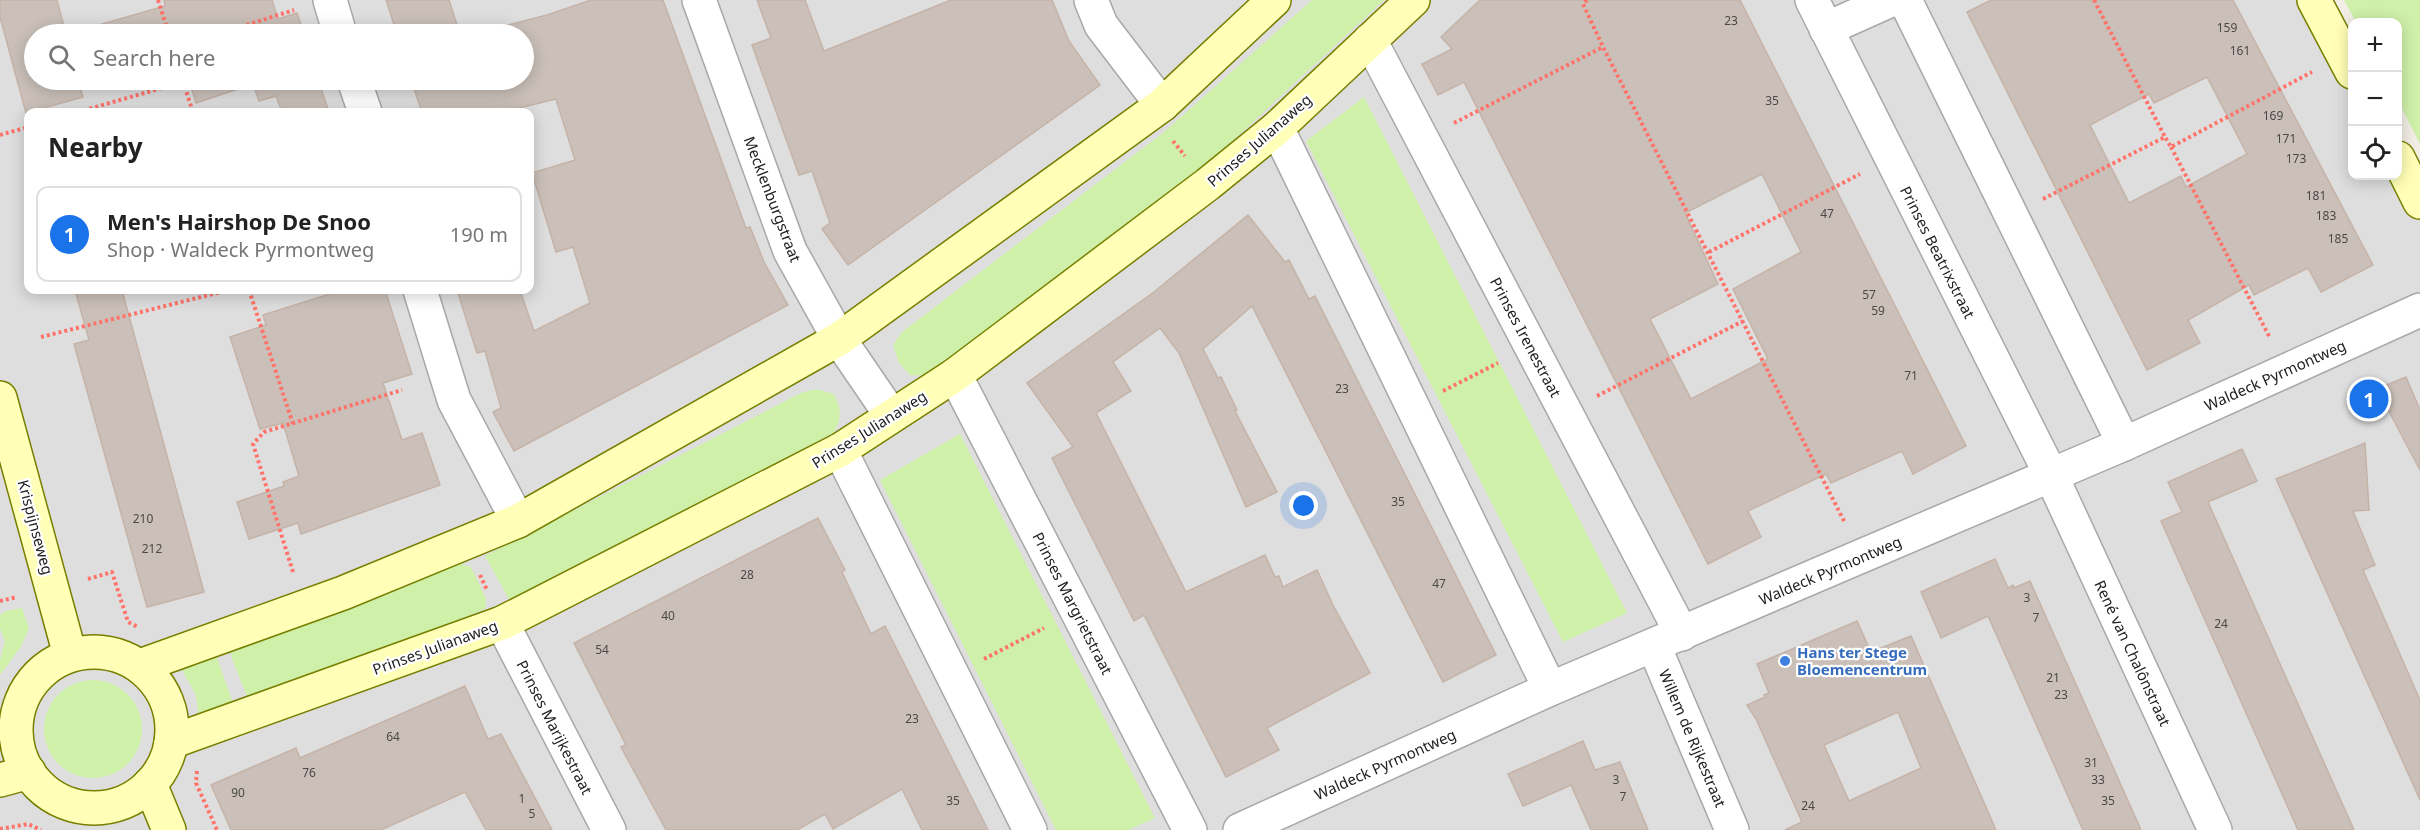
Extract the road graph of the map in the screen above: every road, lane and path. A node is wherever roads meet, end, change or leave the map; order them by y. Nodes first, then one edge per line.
1 (158, 0) edge
2 (699, 0) edge
3 (1091, 0) edge
4 (1274, 0) edge
5 (1413, 0) edge
6 (1587, 0) edge
7 (1891, 0) edge
8 (1905, 0) edge
9 (2094, 0) edge
10 (2314, 0) edge
11 (317, 3) edge
12 (1819, 14) edge
13 (166, 24) edge
14 (250, 24) edge
15 (333, 24) edge
16 (1370, 40) junction
17 (1603, 47) junction
18 (2348, 64) edge
19 (2286, 86) dead end
20 (153, 90) edge
21 (186, 90) edge
22 (357, 90) edge
23 (92, 108) edge
24 (192, 108) edge
25 (364, 108) edge
26 (1156, 109) junction
27 (24, 128) edge
28 (1277, 128) junction
29 (0, 135) edge
30 (2166, 137) junction
31 (1422, 139) junction
32 (2171, 147) junction
33 (2402, 168) edge
34 (1848, 181) dead end
35 (1208, 184) junction
36 (2062, 190) dead end
37 (2420, 202) edge
38 (1709, 252) junction
39 (213, 294) edge
40 (250, 294) edge
41 (421, 294) edge
42 (2420, 310) edge
43 (2261, 320) dead end
44 (1743, 321) junction
45 (41, 338) dead end
46 (838, 339) junction
47 (1531, 346) junction
48 (955, 375) junction
49 (1619, 384) dead end
50 (402, 390) dead end
51 (0, 398) edge
52 (1412, 406) junction
53 (891, 415) junction
54 (293, 424) junction
55 (2124, 444) junction
56 (840, 450) junction
57 (2051, 475) junction
58 (1838, 508) dead end
59 (518, 521) junction
60 (466, 543) junction
61 (112, 572) dead end
62 (296, 581) dead end
63 (1077, 611) junction
64 (502, 623) junction
65 (149, 632) dead end
66 (1668, 640) junction
67 (70, 655) junction
68 (140, 666) junction
69 (952, 675) junction
70 (1550, 689) junction
71 (9, 715) edge
72 (171, 742) junction
73 (198, 768) dead end
74 (14, 776) edge
75 (150, 784) junction
76 (98, 819) edge
77 (0, 829) edge
78 (41, 830) edge
79 (169, 830) edge
80 (217, 830) edge
81 (609, 830) edge
82 (1030, 830) edge
83 (1190, 830) edge
84 (1240, 830) edge
85 (1732, 830) edge
86 (2215, 830) edge

1 - 13 path
2 - 46 street, Mecklenburgstraat
3 - 26 street
4 - 26 street
5 - 16 street, Prinses Julianaweg
6 - 17 path
7 - 12 street, Prinses Beatrixstraat
8 - 55 street
9 - 30 path
10 - 18 street
11 - 14 path
11 - 15 street
12 - 57 street, Prinses Beatrixstraat
16 - 28 street, Prinses Julianaweg
16 - 31 street, Prinses Irenestraat
17 - 31 path
17 - 38 path
19 - 32 path
20 - 23 path
21 - 24 path
22 - 25 street
26 - 35 path
26 - 46 street
27 - 29 path
28 - 35 street, Prinses Julianaweg
28 - 52 street
30 - 32 path
30 - 36 path
31 - 47 street, Prinses Irenestraat
32 - 43 path
33 - 37 street
34 - 38 path
35 - 48 street, Prinses Julianaweg
38 - 44 path
39 - 45 path
40 - 54 path
41 - 59 street
42 - 55 street, Waldeck Pyrmontweg
44 - 49 path
44 - 58 path
46 - 53 street, Mecklenburgstraat
46 - 59 street
47 - 52 path
47 - 66 street, Prinses Irenestraat
48 - 53 street, Prinses Julianaweg
48 - 63 street, Prinses Margrietstraat
50 - 54 path
51 - 67 street, Krispijnseweg
52 - 70 street
53 - 56 street, Prinses Julianaweg
54 - 62 path
55 - 57 street, Waldeck Pyrmontweg
56 - 64 street, Prinses Julianaweg
56 - 69 street
57 - 66 street, Waldeck Pyrmontweg
57 - 86 street, René van Chalônstraat
59 - 60 street
60 - 64 path
60 - 68 street
61 - 65 path
63 - 69 path
63 - 83 street, Prinses Margrietstraat
64 - 72 street, Prinses Julianaweg
64 - 81 street, Prinses Marijkestraat
66 - 70 street, Waldeck Pyrmontweg
66 - 85 street, Willem de Rijkestraat
67 - 68 street
67 - 71 street
68 - 72 street
69 - 82 street
70 - 84 street, Waldeck Pyrmontweg
71 - 74 street
72 - 75 street
73 - 80 path
74 - 76 street
75 - 76 street
75 - 79 street
77 - 78 path

